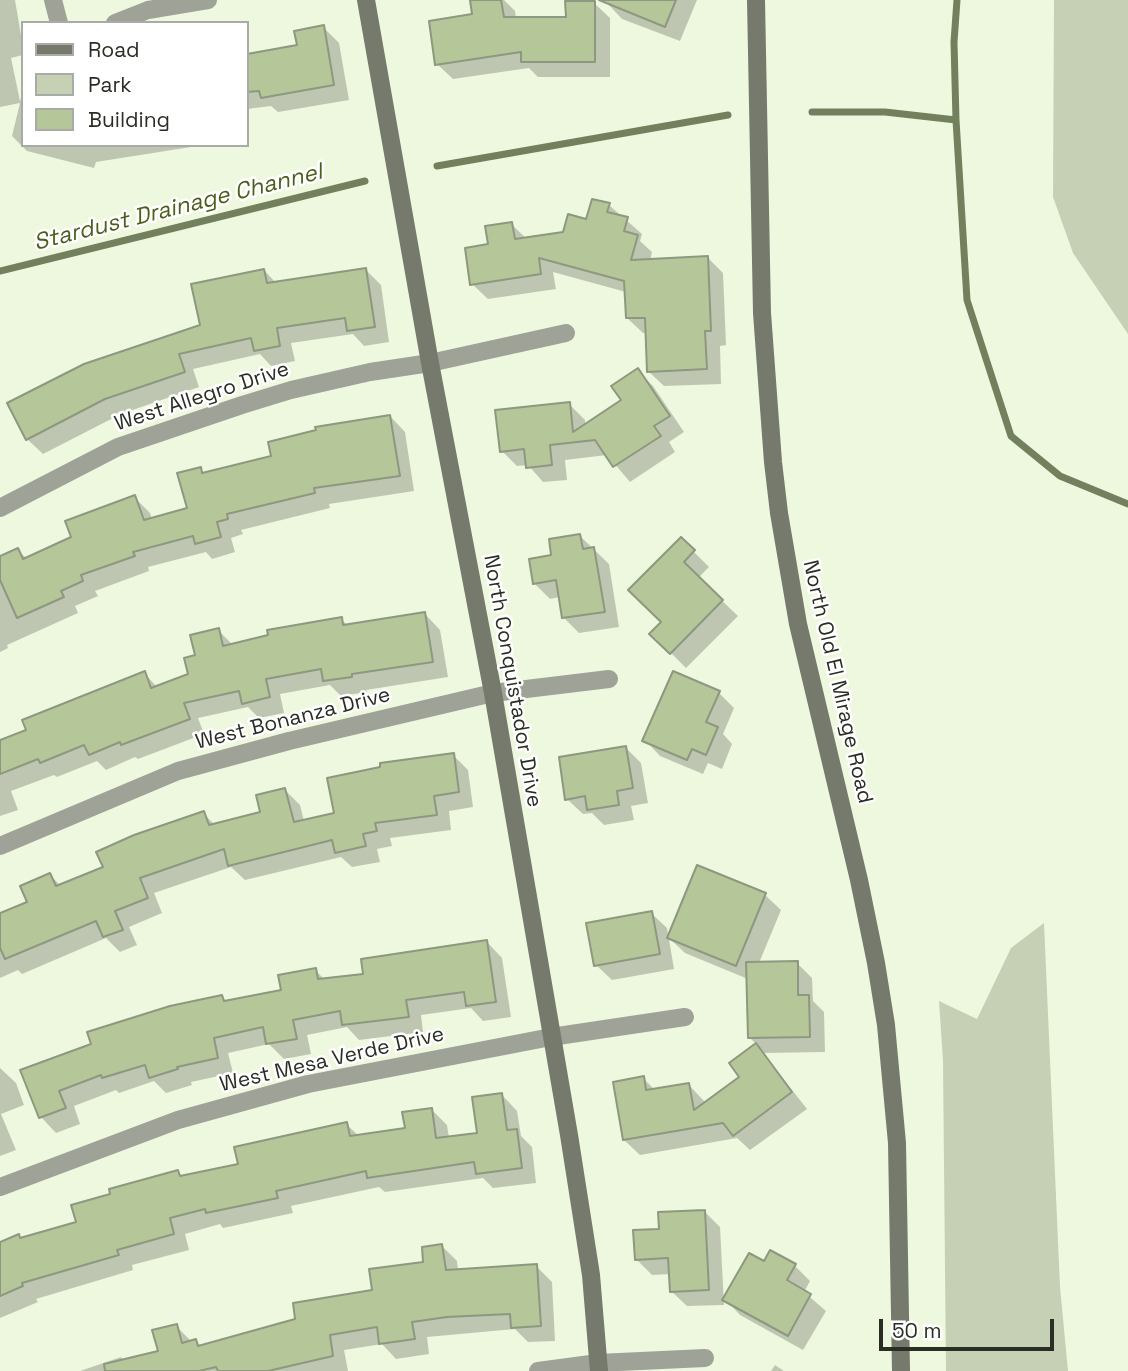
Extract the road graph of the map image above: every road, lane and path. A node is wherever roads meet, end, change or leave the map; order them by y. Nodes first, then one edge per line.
1 (53, 0) edge
2 (208, 0) edge
3 (366, 0) edge
4 (756, 0) edge
5 (58, 21) edge
6 (120, 21) edge
7 (566, 333) dead end
8 (430, 363) junction
9 (0, 508) edge
10 (609, 679) dead end
11 (493, 693) junction
12 (0, 846) edge
13 (685, 1017) dead end
14 (551, 1037) junction
15 (0, 1187) edge
16 (705, 1358) dead end
17 (599, 1367) edge
18 (538, 1371) edge
19 (901, 1371) edge

1 - 5 street
2 - 6 street
3 - 8 street, North Conquistador Drive
4 - 19 street, North Old El Mirage Road
7 - 8 street, West Allegro Drive
8 - 9 street, West Allegro Drive
8 - 11 street, North Conquistador Drive
10 - 11 street, West Bonanza Drive
11 - 12 street, West Bonanza Drive
11 - 14 street, North Conquistador Drive
13 - 14 street, West Mesa Verde Drive
14 - 15 street, West Mesa Verde Drive
14 - 17 street, North Conquistador Drive
16 - 17 street
17 - 18 street

